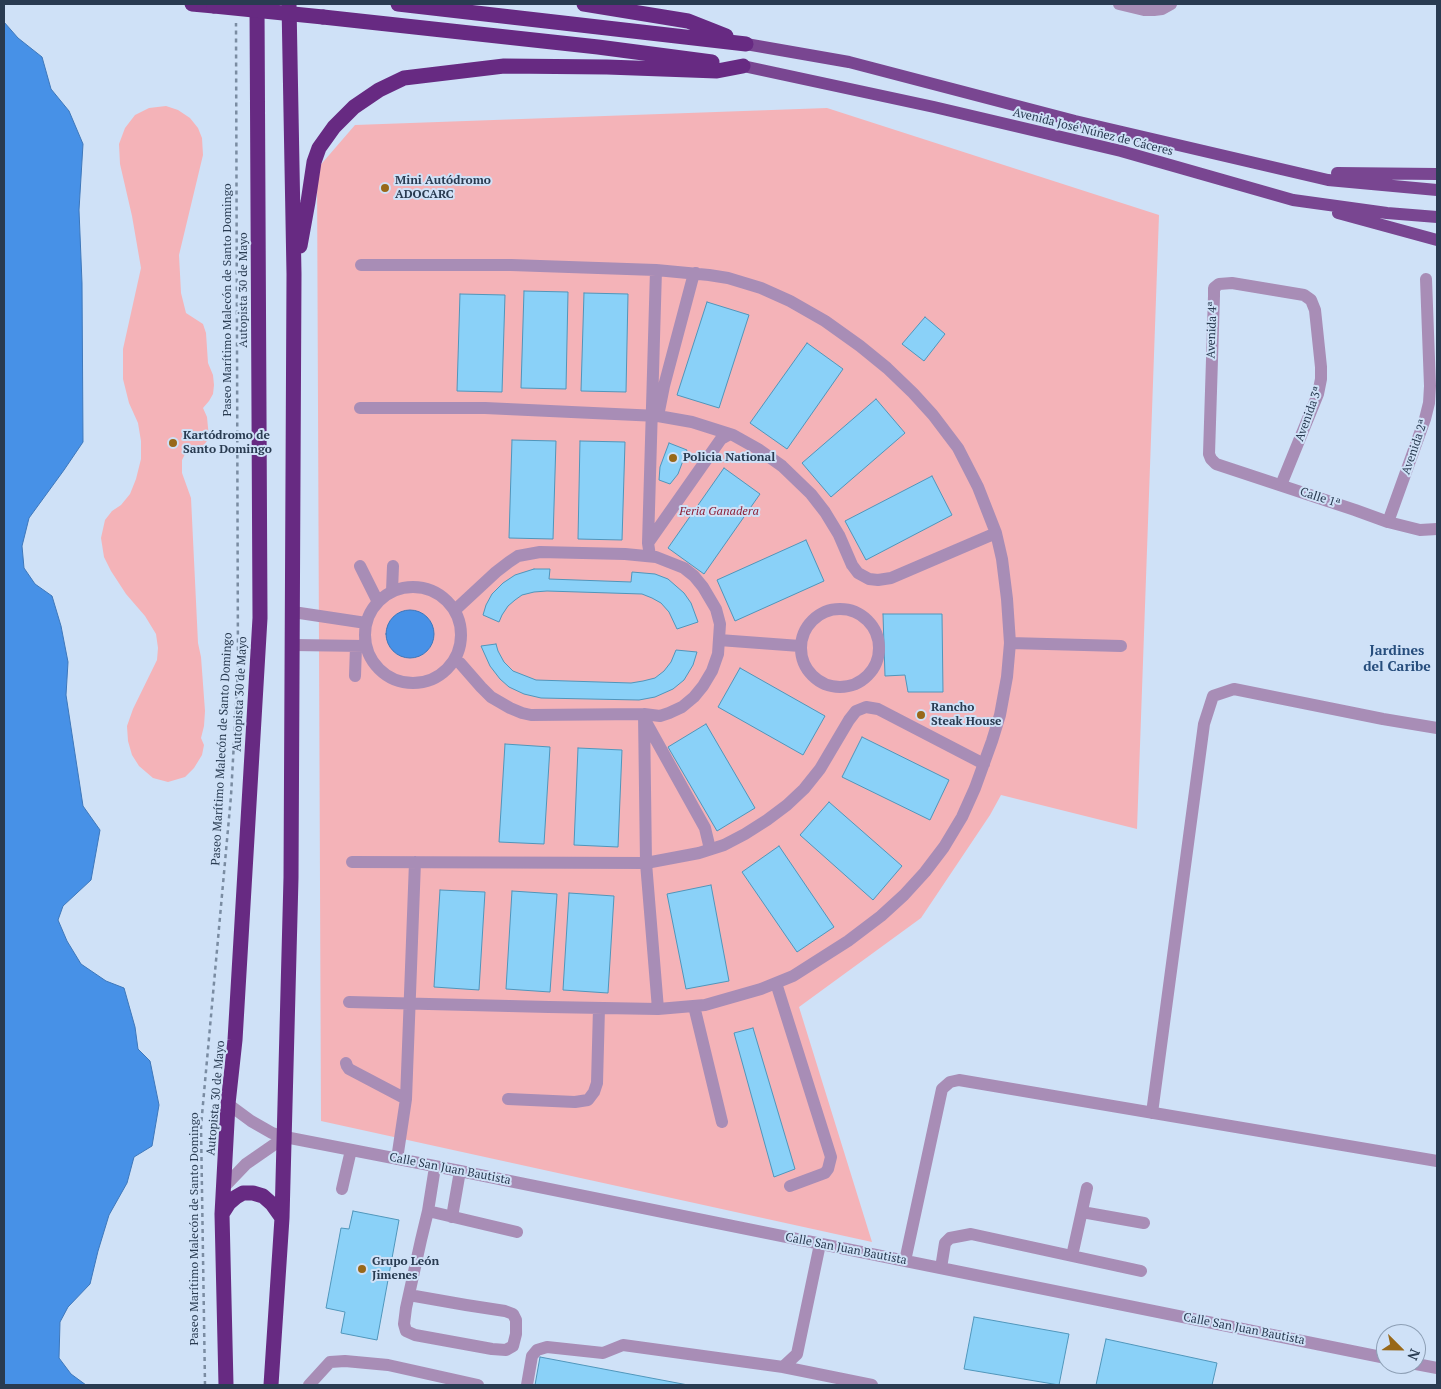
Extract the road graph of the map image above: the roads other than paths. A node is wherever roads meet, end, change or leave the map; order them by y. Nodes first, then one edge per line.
1 (192, 4) edge
2 (257, 4) edge
3 (289, 4) edge
4 (398, 4) edge
5 (584, 4) edge
6 (1118, 4) edge
7 (1171, 4) edge
8 (746, 44) junction
9 (743, 66) junction
10 (1294, 172) junction
11 (1437, 174) edge
12 (1437, 190) edge
13 (1293, 200) junction
14 (1437, 217) edge
15 (1437, 240) edge
16 (361, 265) dead end
17 (656, 270) junction
18 (696, 273) junction
19 (294, 274) junction
20 (1426, 279) dead end
21 (1315, 310) joint
22 (360, 408) dead end
23 (655, 416) junction
24 (730, 434) junction
25 (1209, 454) joint
26 (1281, 485) junction
27 (1388, 522) junction
28 (1437, 529) edge
29 (996, 532) junction
30 (649, 550) junction
31 (360, 566) dead end
32 (393, 566) dead end
33 (392, 591) junction
34 (378, 602) junction
35 (455, 610) junction
36 (293, 612) junction
37 (366, 623) junction
38 (719, 640) junction
39 (1010, 643) junction
40 (293, 645) junction
41 (361, 646) junction
42 (800, 646) junction
43 (1121, 646) dead end
44 (454, 660) junction
45 (355, 676) dead end
46 (644, 716) junction
47 (1437, 728) edge
48 (984, 764) junction
49 (710, 849) junction
50 (352, 862) dead end
51 (415, 862) junction
52 (646, 863) junction
53 (776, 983) junction
54 (349, 1002) dead end
55 (410, 1003) junction
56 (694, 1006) junction
57 (598, 1008) junction
58 (658, 1009) junction
59 (346, 1062) dead end
60 (508, 1099) dead end
61 (406, 1100) junction
62 (228, 1104) junction
63 (1152, 1113) junction
64 (722, 1122) dead end
65 (284, 1137) junction
66 (351, 1150) junction
67 (397, 1159) junction
68 (1437, 1160) edge
69 (435, 1167) junction
70 (460, 1171) junction
71 (790, 1186) dead end
72 (224, 1188) junction
73 (1087, 1188) dead end
74 (342, 1189) dead end
75 (428, 1211) junction
76 (1082, 1212) junction
77 (222, 1214) junction
78 (452, 1217) junction
79 (282, 1218) junction
80 (1144, 1223) dead end
81 (517, 1232) dead end
82 (820, 1244) junction
83 (1072, 1256) junction
84 (905, 1261) junction
85 (941, 1268) junction
86 (1141, 1271) dead end
87 (409, 1294) junction
88 (1376, 1356) edge
89 (783, 1367) junction
90 (226, 1385) edge
91 (271, 1385) edge
92 (309, 1385) edge
93 (478, 1385) edge
94 (527, 1385) edge
95 (872, 1385) edge

1 - 9 highway, bridge
2 - 62 highway, Autopista 30 de Mayo
3 - 19 highway
4 - 8 highway
5 - 8 highway
6 - 7 street
8 - 10 main road, Avenida José Núñez de Cáceres
9 - 13 main road, Avenida José Núñez de Cáceres
9 - 19 highway
10 - 11 main road
10 - 12 main road, Avenida José Núñez de Cáceres
13 - 14 main road, Avenida José Núñez de Cáceres
13 - 15 main road
16 - 17 street
17 - 18 street
17 - 23 street
18 - 23 street
18 - 29 street
19 - 36 highway
20 - 27 street, Avenida 2ª
21 - 25 street, Avenida 4ª
21 - 26 street, Avenida 3ª
22 - 23 street
23 - 24 street
23 - 30 street
24 - 29 street
24 - 30 street
25 - 26 street, Calle 1ª
26 - 27 street, Calle 1ª
27 - 28 street, Calle 1ª
29 - 39 street
30 - 35 street
30 - 38 street
31 - 34 street
32 - 33 street
33 - 34 street
33 - 35 street
34 - 37 street
35 - 44 street
36 - 37 street
36 - 40 highway
37 - 41 street
38 - 42 street
38 - 46 street
39 - 43 street
39 - 48 street
40 - 41 street
40 - 65 highway
41 - 44 street
41 - 45 street
42 - 42 street
44 - 46 street
46 - 49 street
46 - 52 street
47 - 63 street
48 - 49 street
48 - 53 street
49 - 52 street
50 - 51 street
51 - 52 street
51 - 55 street
52 - 58 street
53 - 56 street
53 - 71 street
54 - 55 street
55 - 57 street
55 - 61 street
56 - 58 street
56 - 64 street
57 - 58 street
57 - 60 street
59 - 61 street
61 - 67 street
62 - 65 street, Calle San Juan Bautista
62 - 72 highway, Autopista 30 de Mayo
63 - 68 street
63 - 84 street
65 - 66 street, Calle San Juan Bautista
65 - 72 street
65 - 79 highway
66 - 67 street, Calle San Juan Bautista
66 - 74 street
67 - 69 street, Calle San Juan Bautista
69 - 70 street, Calle San Juan Bautista
69 - 75 street
70 - 78 street
70 - 82 street, Calle San Juan Bautista
72 - 77 highway, Autopista 30 de Mayo
73 - 76 street
75 - 78 street
75 - 87 street
76 - 80 street
76 - 83 street
77 - 79 highway
77 - 90 highway, Autopista 30 de Mayo
78 - 81 street
79 - 91 highway
82 - 84 street, Calle San Juan Bautista
82 - 89 street
83 - 85 street
83 - 86 street
84 - 85 street, Calle San Juan Bautista
85 - 88 street, Calle San Juan Bautista
87 - 87 street
89 - 94 street
89 - 95 street
92 - 93 street

